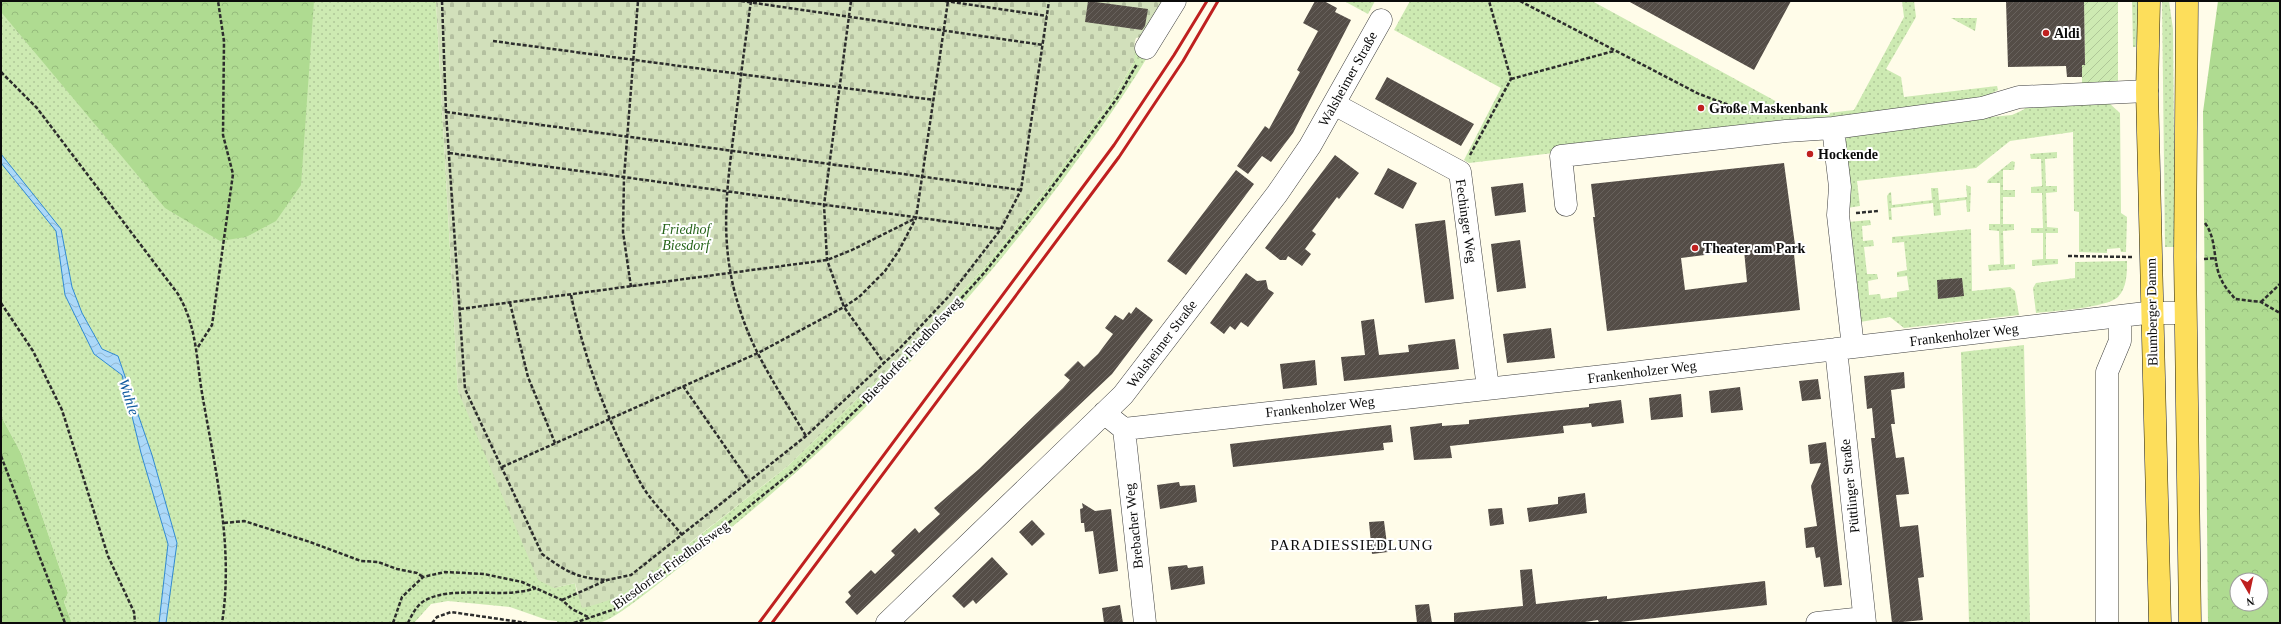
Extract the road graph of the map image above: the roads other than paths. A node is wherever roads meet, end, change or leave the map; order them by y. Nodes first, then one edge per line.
1 (1175, 1) edge
2 (2149, 1) edge
3 (2187, 1) edge
4 (1381, 20) dead end
5 (1146, 48) road end
6 (2147, 91) junction
7 (1334, 104) junction
8 (1833, 128) junction
9 (1566, 205) dead end
10 (2152, 313) junction
11 (2185, 313) junction
12 (2120, 316) junction
13 (1845, 348) junction
14 (1488, 388) junction
15 (1104, 413) junction
16 (1124, 428) junction
17 (1865, 620) edge
18 (887, 623) edge
19 (1145, 623) edge
20 (1817, 623) edge
21 (2106, 623) edge
22 (2160, 623) edge
23 (2190, 623) edge

1 - 5 street
2 - 6 main road, Blumberger Damm
3 - 11 main road
4 - 7 street, Walsheimer Straße
6 - 8 street
6 - 10 main road, Blumberger Damm
7 - 14 street, Fechinger Weg
7 - 15 street, Walsheimer Straße
8 - 9 street
8 - 13 street, Püttlinger Straße
10 - 11 street, Frankenholzer Weg
10 - 12 street, Frankenholzer Weg
10 - 22 main road, Blumberger Damm
11 - 23 main road
12 - 13 street, Frankenholzer Weg
12 - 21 street
13 - 14 street, Frankenholzer Weg
13 - 17 street, Püttlinger Straße
14 - 16 street, Frankenholzer Weg
15 - 16 street
15 - 18 street, Walsheimer Straße
16 - 19 street, Brebacher Weg
17 - 20 street

